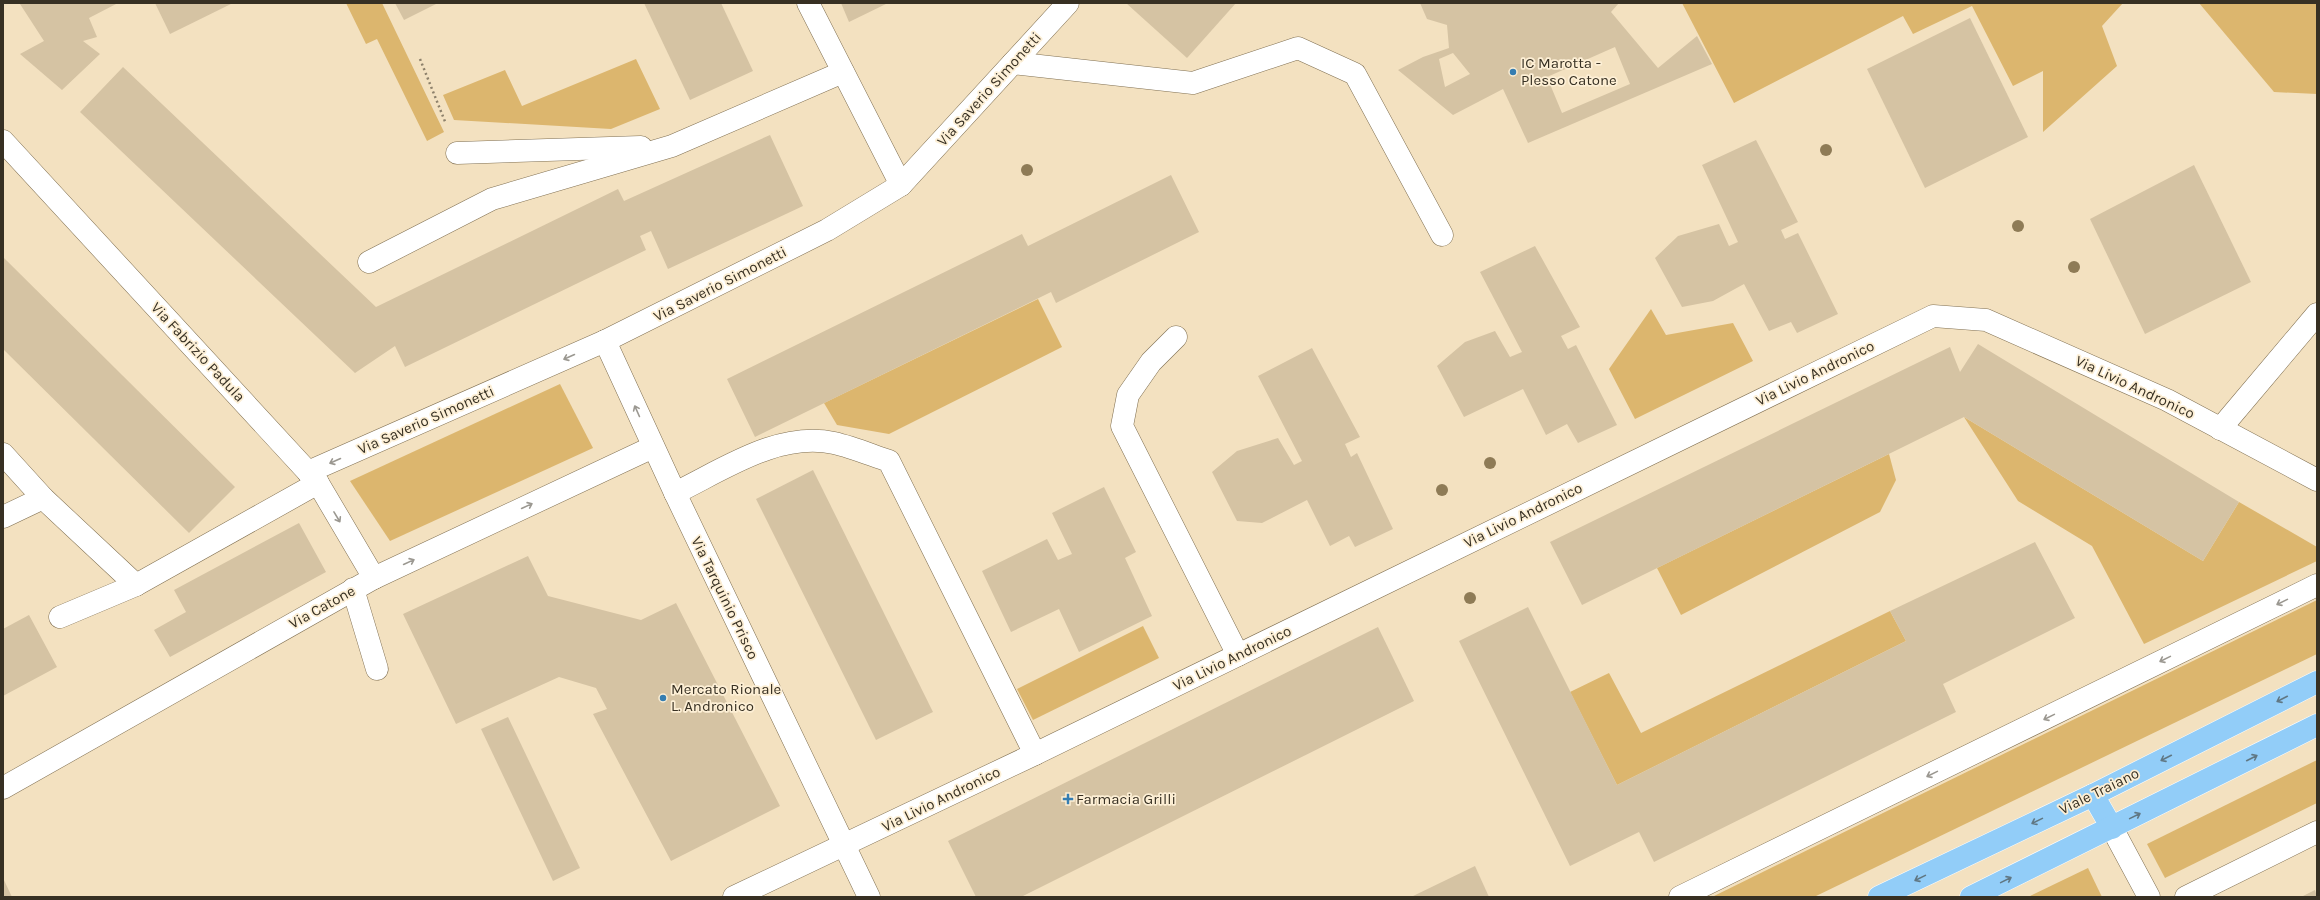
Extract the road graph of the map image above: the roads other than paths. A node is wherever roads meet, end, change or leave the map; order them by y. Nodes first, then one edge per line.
1 (808, 3) edge
2 (1068, 3) edge
3 (1013, 63) junction
4 (843, 72) junction
5 (3, 140) edge
6 (672, 146) junction
7 (457, 153) road end
8 (901, 185) junction
9 (1442, 235) dead end
10 (369, 262) dead end
11 (2317, 314) edge
12 (1176, 337) dead end
13 (605, 341) junction
14 (2220, 429) junction
15 (653, 447) junction
16 (3, 454) edge
17 (313, 478) junction
18 (2317, 480) edge
19 (675, 493) junction
20 (42, 498) junction
21 (3, 517) edge
22 (374, 578) junction
23 (136, 585) junction
24 (2317, 585) edge
25 (353, 589) junction
26 (60, 617) dead end
27 (1238, 655) junction
28 (377, 669) dead end
29 (2317, 682) edge
30 (2317, 725) edge
31 (1034, 754) junction
32 (3, 788) edge
33 (2093, 794) junction
34 (2112, 828) junction
35 (2317, 832) edge
36 (845, 845) junction
37 (734, 897) edge
38 (869, 897) edge
39 (1680, 897) edge
40 (1879, 897) edge
41 (1971, 897) edge
42 (2149, 897) edge
43 (2186, 897) edge

1 - 4 street
2 - 3 street, Via Saverio Simonetti
3 - 8 street, Via Saverio Simonetti
3 - 9 street
4 - 6 street
4 - 8 street
5 - 17 street, Via Fabrizio Padula
6 - 7 street
6 - 10 street
8 - 13 street, Via Saverio Simonetti
11 - 14 street
12 - 27 street
15 -> 13 street, Via Tarquinio Prisco
13 -> 17 street, Via Saverio Simonetti
14 - 18 street, Via Livio Andronico
14 - 27 street, Via Livio Andronico
15 - 19 street, Via Tarquinio Prisco
22 -> 15 street, Via Catone
16 - 20 street
17 -> 22 street, Via Fabrizio Padula
17 - 23 street, Via Saverio Simonetti
19 - 31 street
19 - 36 street, Via Tarquinio Prisco
20 - 21 street
20 - 23 street
22 - 25 street, Via Catone
23 - 26 street, Via Saverio Simonetti
24 -> 39 street
25 - 28 street
25 - 32 street, Via Catone
27 - 31 street, Via Livio Andronico
29 -> 33 main road, Viale Traiano
34 -> 30 main road
31 - 36 street, Via Livio Andronico
33 - 34 main road
33 -> 40 main road, Viale Traiano
41 -> 34 main road
34 - 42 street
35 - 43 street
36 - 37 street, Via Livio Andronico
36 - 38 street, Via Tarquinio Prisco

